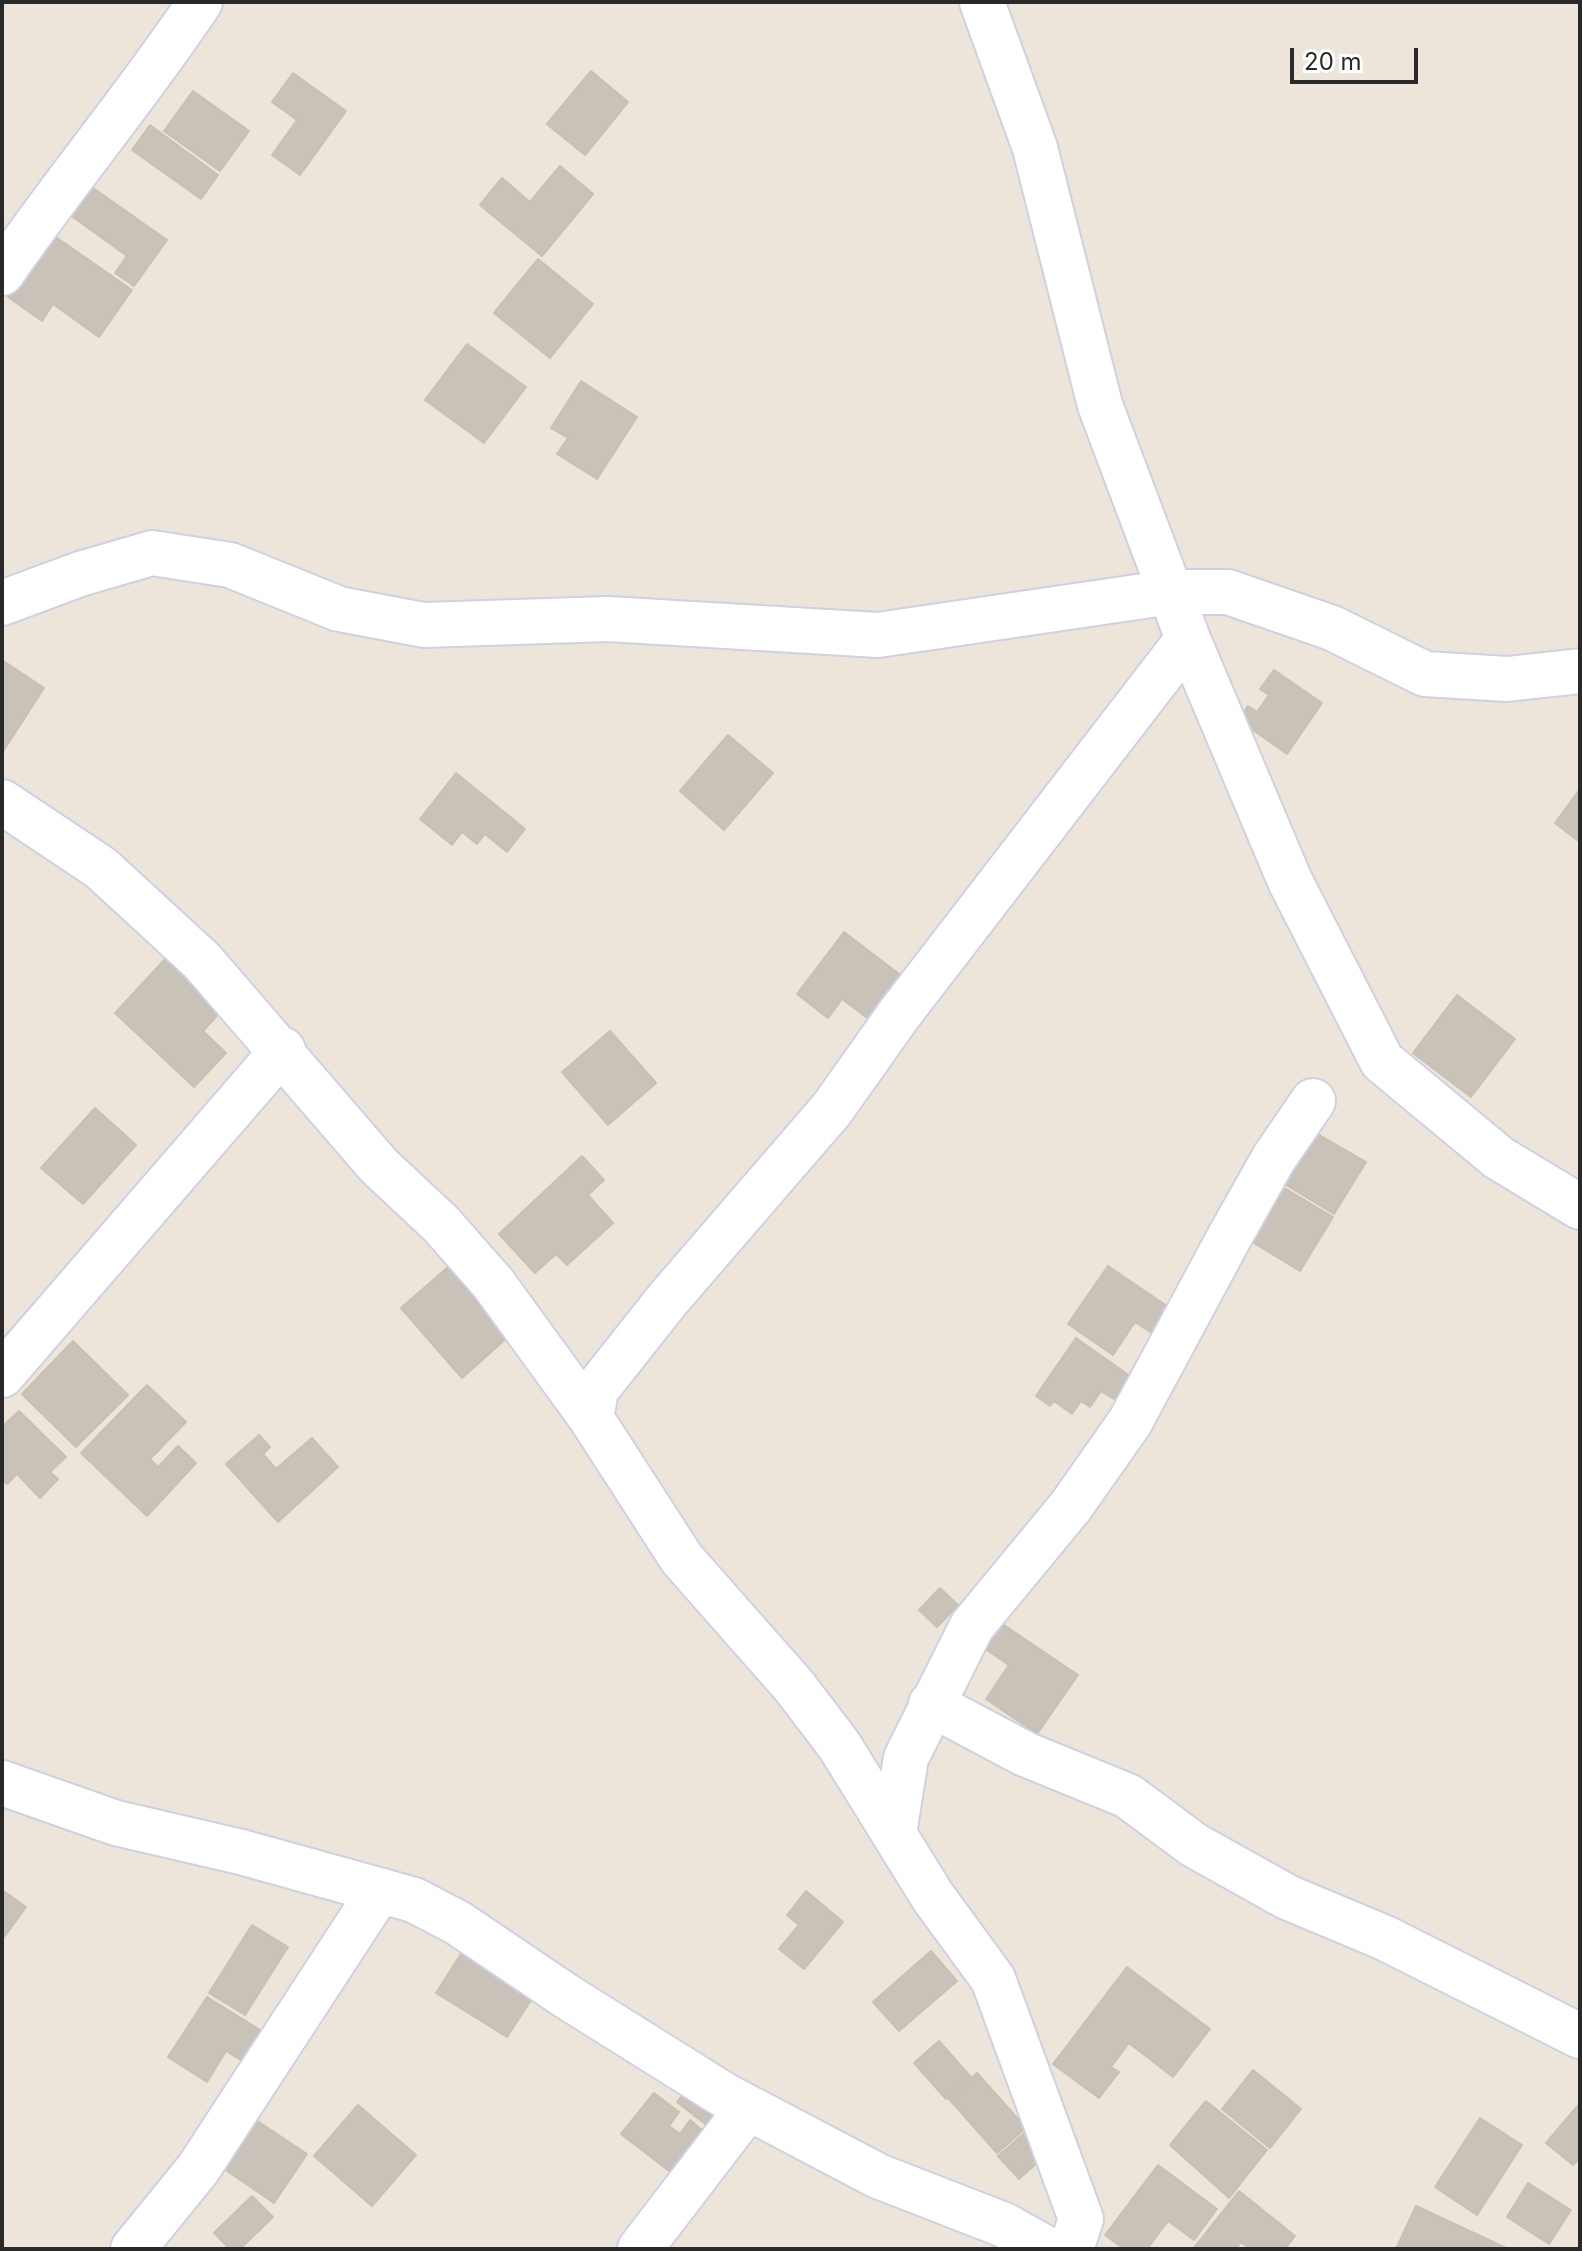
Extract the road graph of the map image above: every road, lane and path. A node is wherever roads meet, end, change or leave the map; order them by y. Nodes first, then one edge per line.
1 (982, 2) edge
2 (183, 7) edge
3 (2, 273) edge
4 (1171, 592) junction
5 (2, 603) edge
6 (1188, 639) junction
7 (1580, 671) edge
8 (2, 802) edge
9 (283, 1050) junction
10 (1313, 1101) dead end
11 (1580, 1207) edge
12 (2, 1375) edge
13 (591, 1418) junction
14 (931, 1704) junction
15 (5, 1789) edge
16 (894, 1833) junction
17 (380, 1890) junction
18 (1580, 2036) edge
19 (748, 2108) junction
20 (133, 2249) edge
21 (640, 2249) edge
22 (1047, 2249) edge
23 (1071, 2249) edge

1 - 4 street
2 - 3 street
4 - 5 street
4 - 6 street
4 - 7 street
6 - 11 street
6 - 13 street
8 - 9 street
9 - 12 street
9 - 13 street
10 - 14 street
13 - 16 street
14 - 16 street
14 - 18 street
15 - 17 street
16 - 23 street
17 - 19 street
17 - 20 street
19 - 21 street
19 - 22 street

